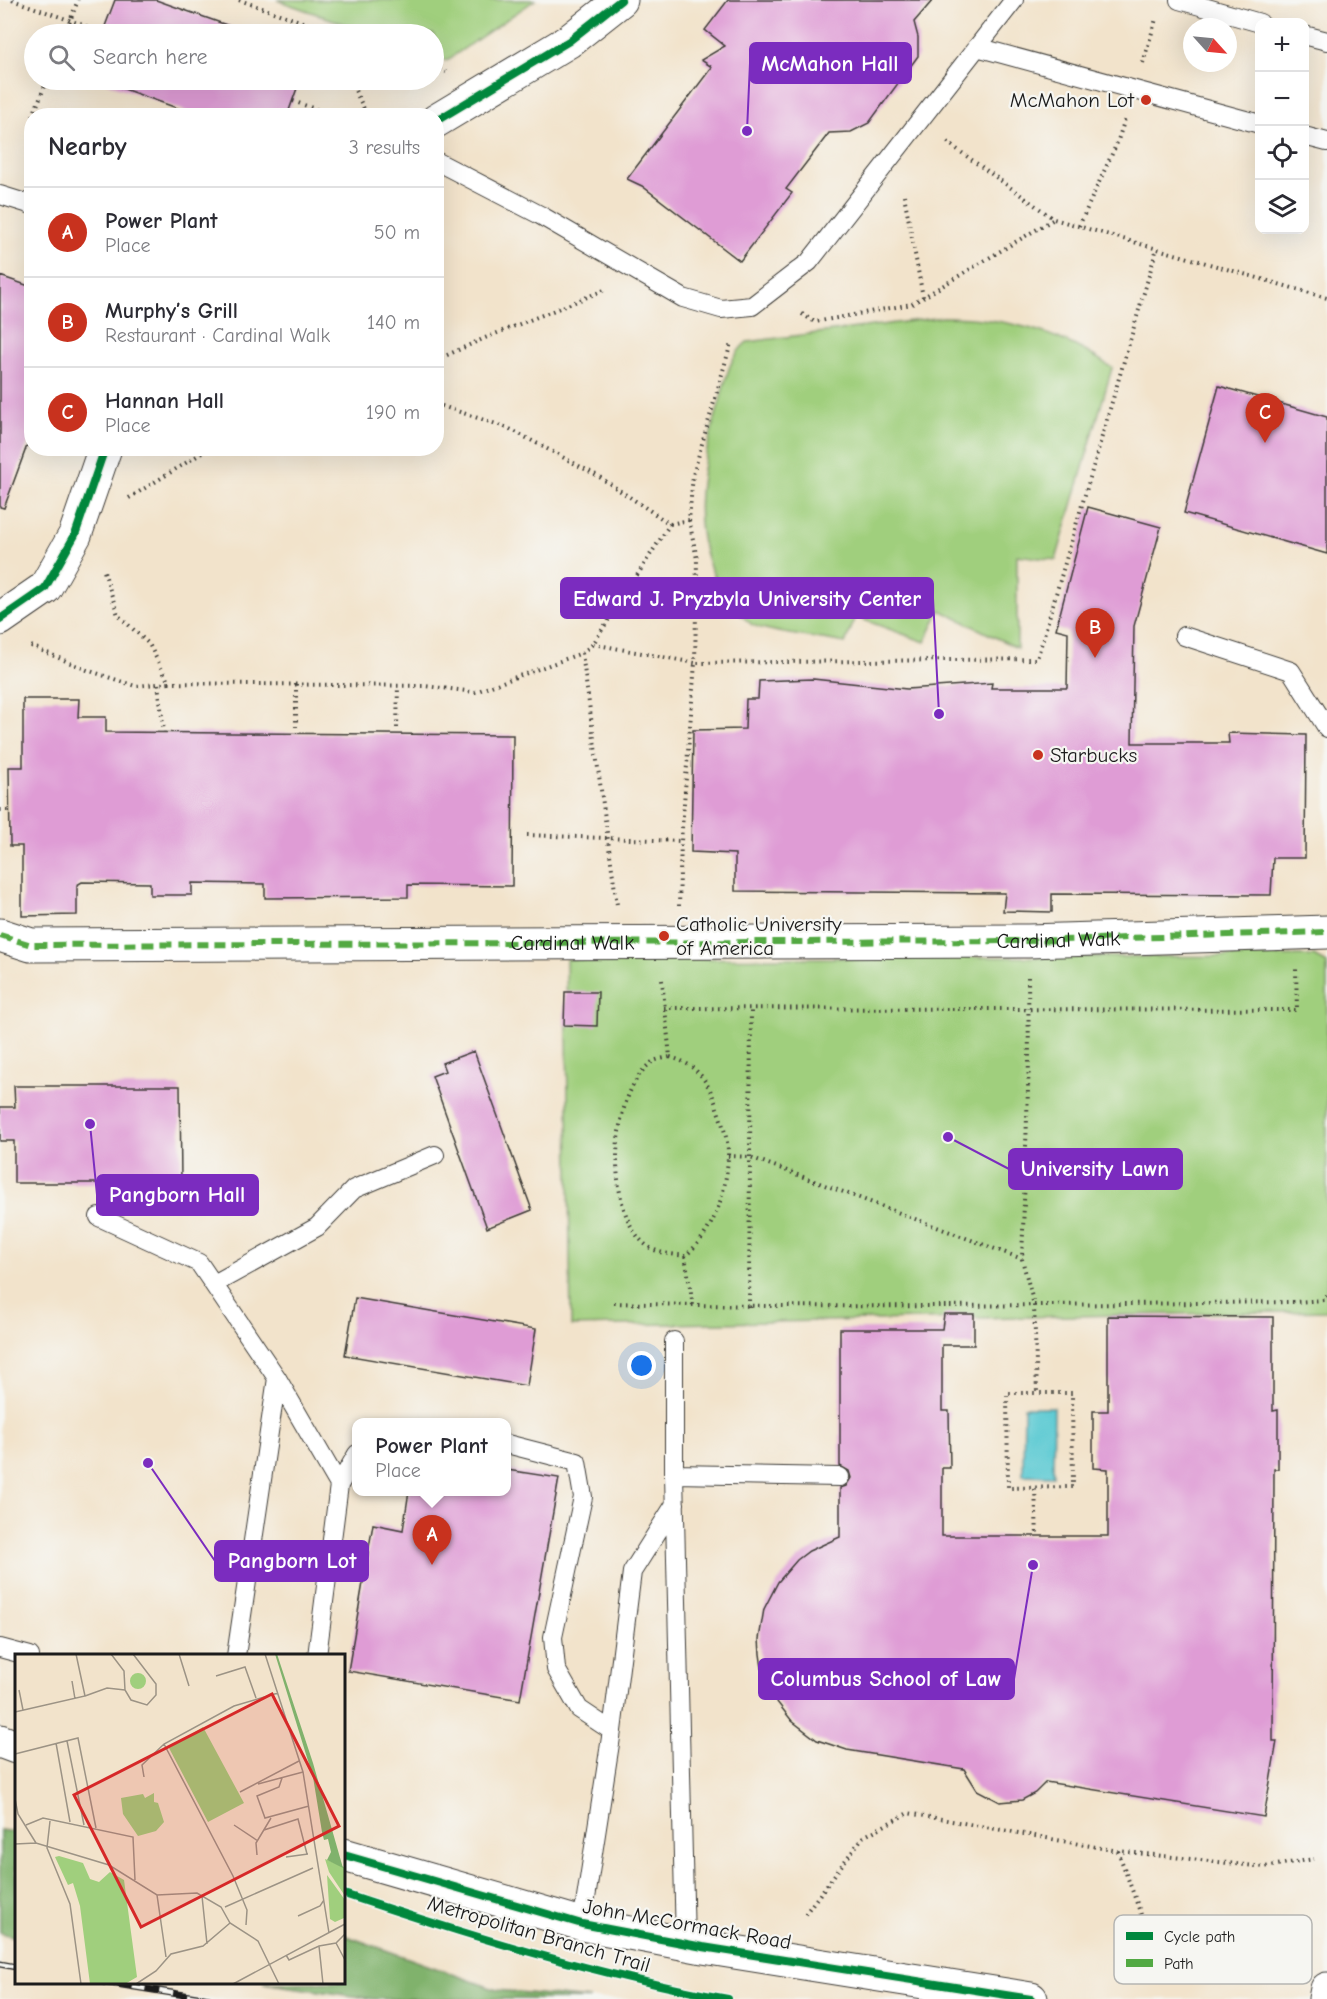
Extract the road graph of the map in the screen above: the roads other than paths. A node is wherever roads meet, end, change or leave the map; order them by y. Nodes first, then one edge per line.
1 (621, 0) edge
2 (1014, 0) edge
3 (1179, 0) edge
4 (1255, 21) edge
5 (1309, 36) edge
6 (1327, 42) edge
7 (977, 47) junction
8 (444, 116) edge
9 (1255, 123) edge
10 (1309, 137) edge
11 (1327, 142) edge
12 (444, 166) edge
13 (0, 195) edge
14 (24, 202) edge
15 (102, 456) edge
16 (0, 619) edge
17 (1184, 636) dead end
18 (1327, 728) edge
19 (1327, 932) edge
20 (0, 935) edge
21 (435, 1155) dead end
22 (99, 1217) dead end
23 (214, 1284) junction
24 (674, 1341) dead end
25 (277, 1378) junction
26 (511, 1445) edge
27 (352, 1463) edge
28 (674, 1474) junction
29 (840, 1477) dead end
30 (339, 1485) junction
31 (675, 1504) junction
32 (0, 1648) edge
33 (22, 1654) edge
34 (236, 1654) edge
35 (317, 1654) edge
36 (612, 1731) junction
37 (0, 1741) edge
38 (15, 1747) edge
39 (345, 1855) edge
40 (582, 1924) junction
41 (685, 1943) junction
42 (1327, 1989) edge
43 (1031, 1999) edge
44 (1325, 1999) edge

1 - 8 street
2 - 7 lane
3 - 4 lane
5 - 6 lane
7 - 9 lane
7 - 12 lane
10 - 11 lane
13 - 14 lane
15 - 16 street
17 - 18 lane
19 - 20 street, Cardinal Walk
21 - 23 lane
22 - 23 lane
23 - 25 lane
24 - 28 lane
25 - 30 lane
25 - 34 lane
26 - 36 lane
27 - 30 lane
28 - 29 lane
28 - 31 lane
30 - 35 lane
31 - 36 lane
31 - 41 lane
32 - 33 lane
36 - 40 lane
37 - 38 street
39 - 40 street, John McCormack Road
40 - 41 street, John McCormack Road
41 - 43 street, John McCormack Road
42 - 44 street

